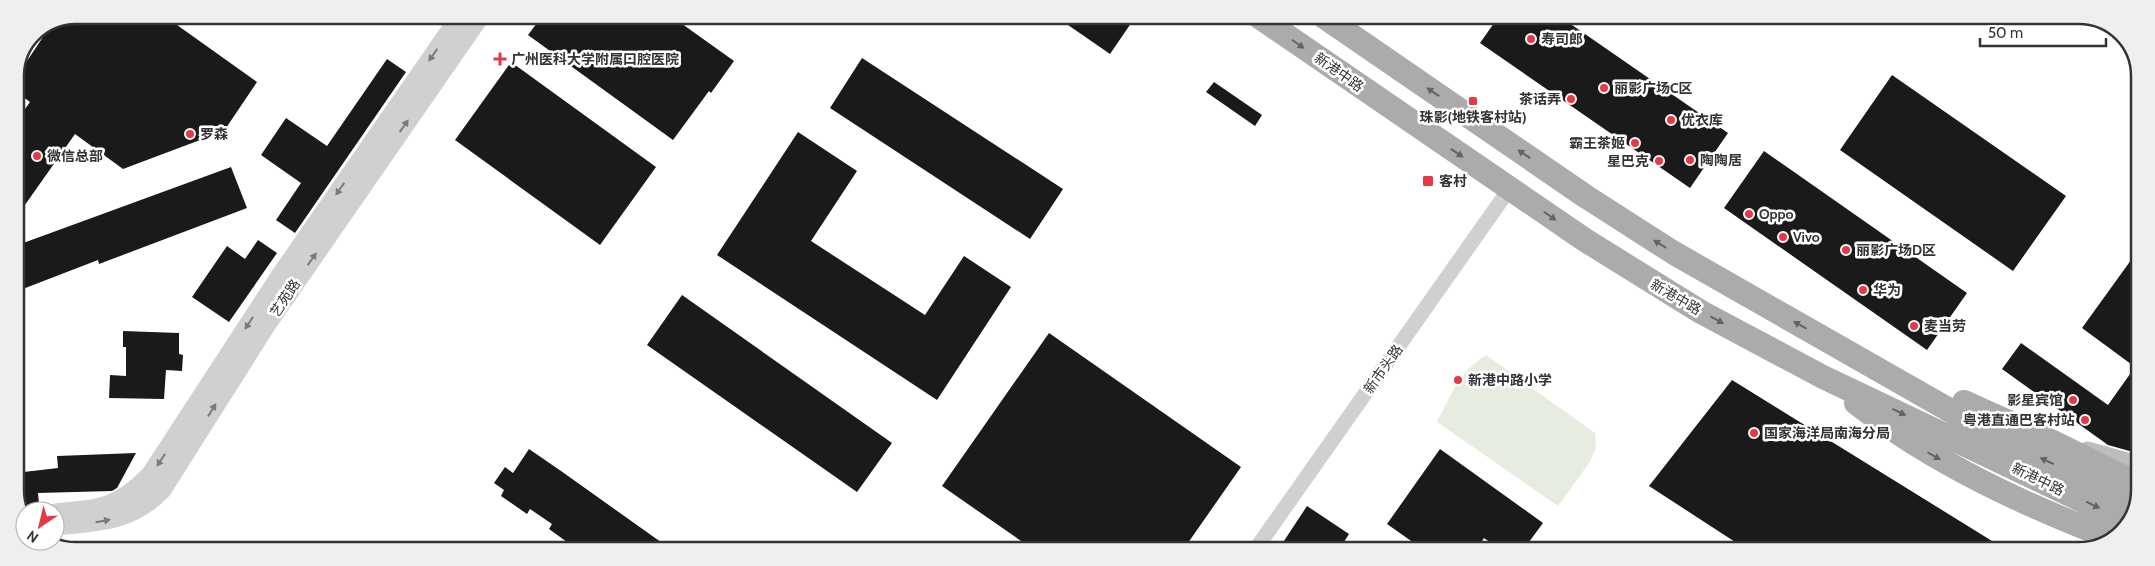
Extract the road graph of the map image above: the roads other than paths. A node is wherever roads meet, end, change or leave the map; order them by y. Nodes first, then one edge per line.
1 (455, 24) edge
2 (475, 24) edge
3 (1270, 24) edge
4 (1335, 24) edge
5 (1510, 188) junction
6 (1843, 348) junction
7 (1823, 377) junction
8 (2054, 442) junction
9 (2131, 464) edge
10 (2131, 480) edge
11 (2130, 501) edge
12 (65, 511) edge
13 (2056, 517) junction
14 (2122, 520) edge
15 (65, 525) edge
16 (2104, 535) edge
17 (2093, 540) edge
18 (1261, 542) edge

1 -> 12 street, 艺苑路
15 -> 2 street, 艺苑路
3 -> 5 main road, 新港中路
6 -> 4 main road, 新港中路
5 -> 7 main road, 新港中路
5 - 18 street, 新市头路
6 - 8 main road
11 -> 6 main road, 新港中路
7 -> 13 main road
7 -> 14 main road, 新港中路
8 - 9 main road
8 - 10 main road
13 - 16 main road
13 - 17 main road

